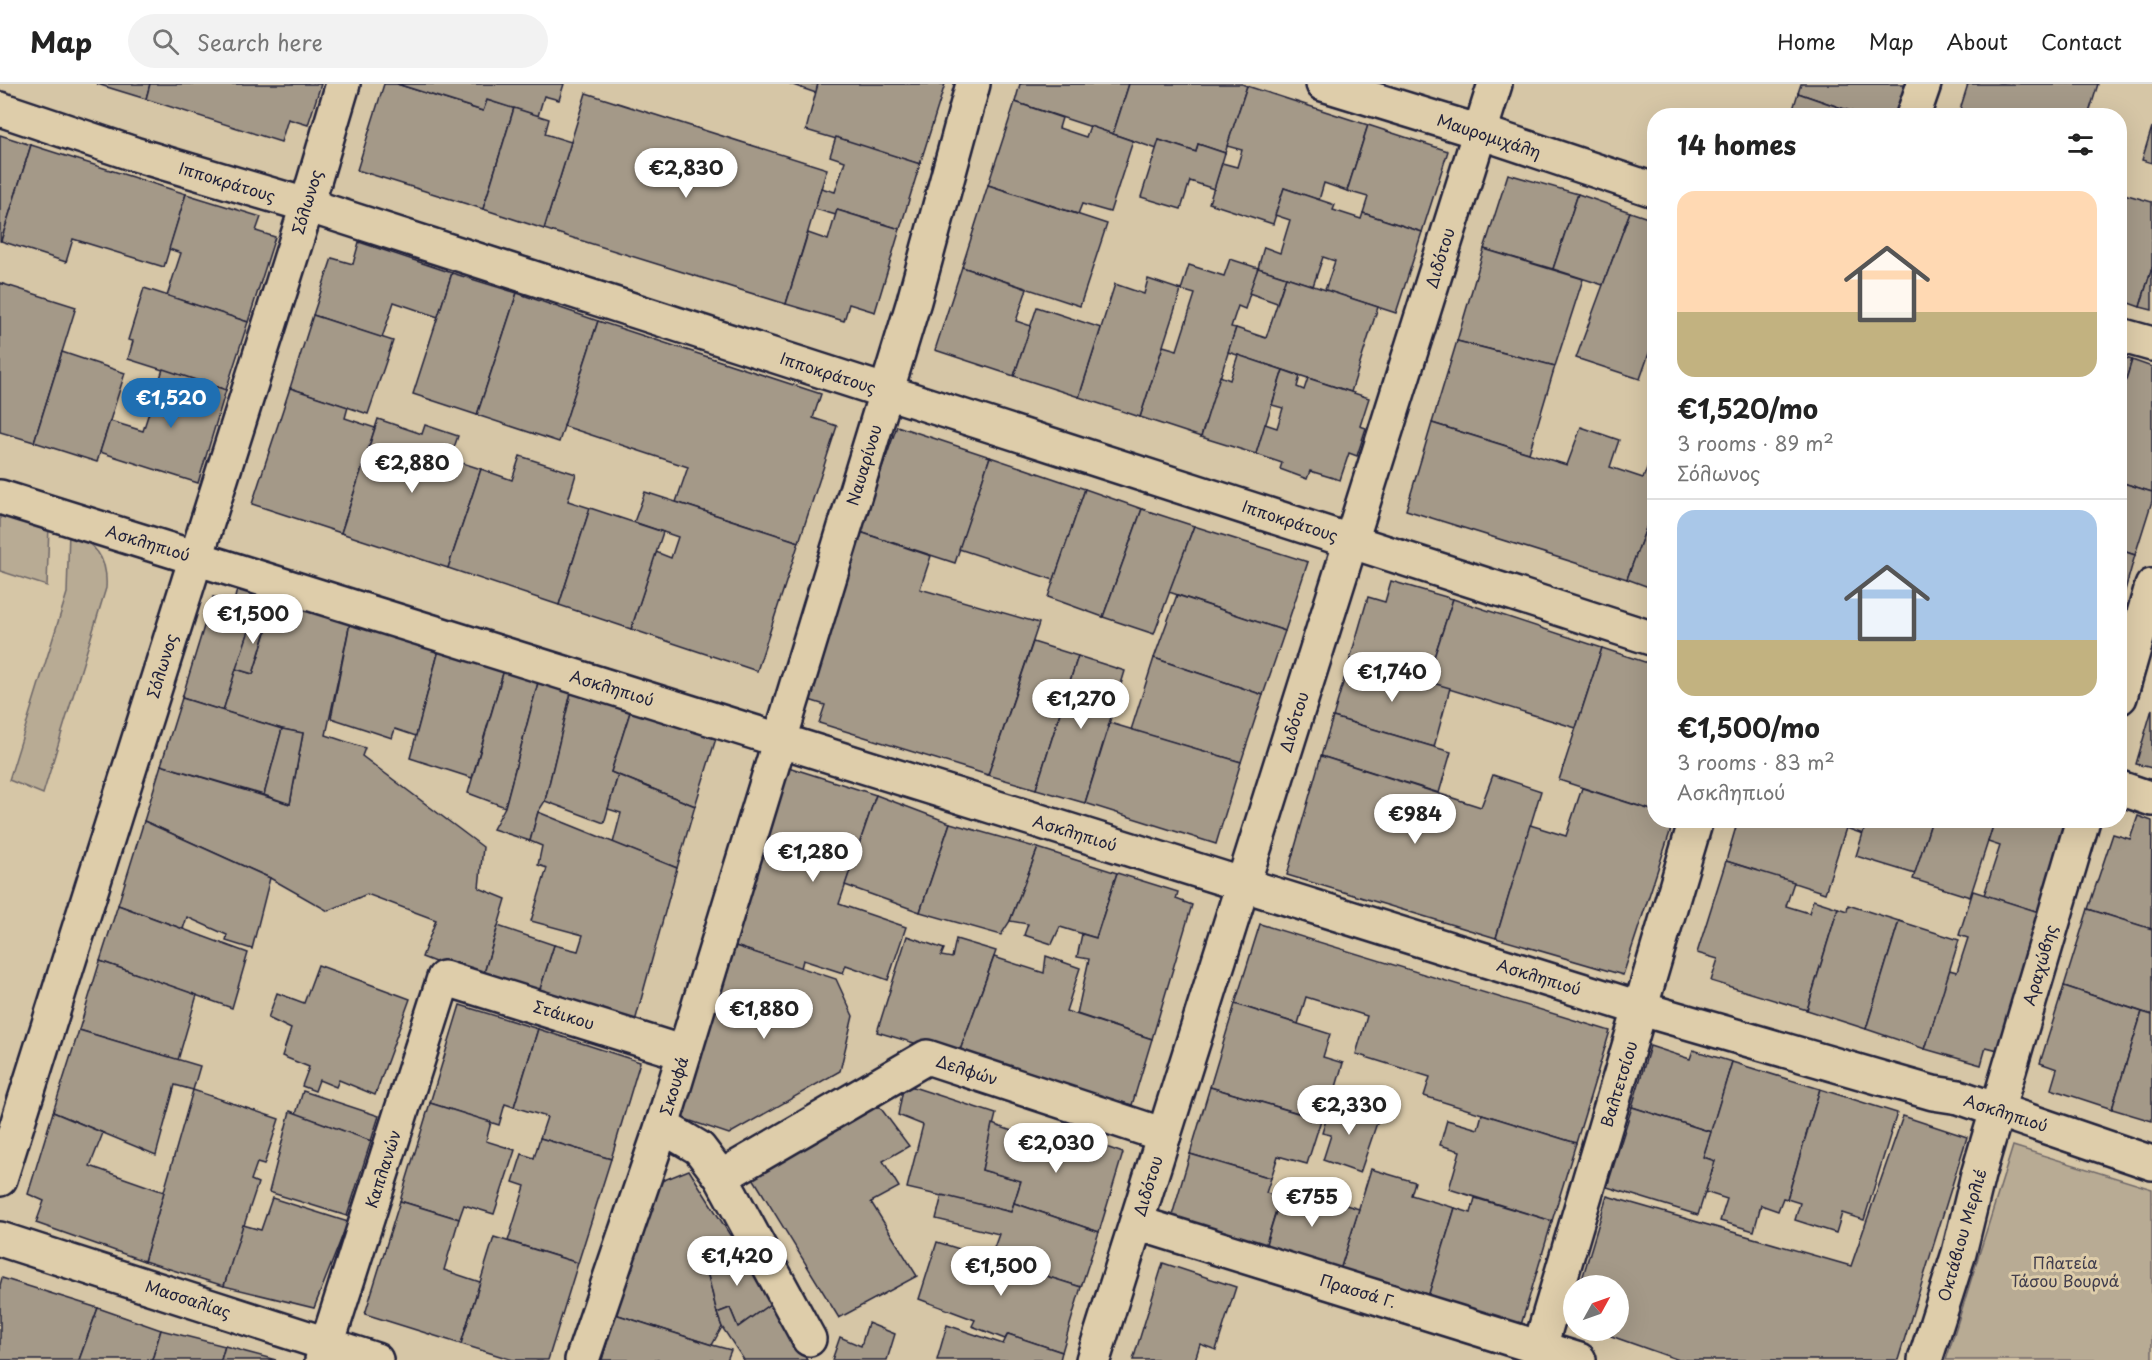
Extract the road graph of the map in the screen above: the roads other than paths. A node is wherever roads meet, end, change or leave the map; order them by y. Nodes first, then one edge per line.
1 (343, 84) edge
2 (974, 84) edge
3 (1323, 84) edge
4 (1496, 84) edge
5 (1924, 84) edge
6 (1916, 108) edge
7 (0, 109) edge
8 (1480, 132) junction
9 (1647, 188) edge
10 (306, 205) junction
11 (2127, 337) edge
12 (2152, 344) edge
13 (886, 392) junction
14 (0, 497) edge
15 (1352, 541) junction
16 (195, 558) junction
17 (2152, 586) edge
18 (1647, 637) edge
19 (2127, 673) edge
20 (780, 741) junction
21 (2127, 790) edge
22 (2152, 799) edge
23 (1694, 828) edge
24 (2081, 828) edge
25 (1242, 886) junction
26 (444, 978) joint
27 (1642, 1009) junction
28 (684, 1053) junction
29 (1998, 1110) junction
30 (662, 1126) junction
31 (1164, 1135) junction
32 (2152, 1163) edge
33 (722, 1177) junction
34 (0, 1179) edge
35 (1137, 1223) junction
36 (0, 1239) edge
37 (809, 1338) dead end
38 (1540, 1347) junction
39 (325, 1352) edge
40 (376, 1360) edge
41 (582, 1360) edge
42 (1094, 1360) edge
43 (1578, 1360) edge
44 (1925, 1360) edge

1 - 10 street, Σόλωνος
2 - 13 street, Ναυαρίνου
3 - 8 street, Μαυρομιχάλη
4 - 8 street, Διδότου
5 - 6 street
7 - 10 street, Ιπποκράτους
8 - 9 street, Μαυρομιχάλη
8 - 15 street, Διδότου
10 - 13 street, Ιπποκράτους
10 - 16 street, Σόλωνος
11 - 12 street
13 - 15 street, Ιπποκράτους
13 - 20 street, Ναυαρίνου
14 - 16 street, Ασκληπιού
15 - 18 street, Ιπποκράτους
15 - 25 street, Διδότου
16 - 20 street, Ασκληπιού
16 - 34 street, Σόλωνος
17 - 19 street
20 - 25 street, Ασκληπιού
20 - 28 street, Σκουφά
21 - 22 street
23 - 27 street, Βαλτετσίου
24 - 29 street, Αραχώβης
25 - 27 street, Ασκληπιού
25 - 31 street, Διδότου
26 - 28 street, Στάικου
26 - 39 street, Καπλανών
27 - 29 street, Ασκληπιού
27 - 38 street, Βαλτετσίου
28 - 30 street, Σκουφά
29 - 32 street, Ασκληπιού
29 - 44 street, Οκτάβιου Μερλιέ
30 - 33 street
30 - 41 street, Σκουφά
31 - 33 street, Δελφών
31 - 35 street, Διδότου
33 - 37 street
35 - 38 street, Πρασσά Γ.
35 - 42 street, Διδότου
36 - 39 street, Μασσαλίας
38 - 43 street, Πρασσά Γ.
39 - 40 street, Μασσαλίας

